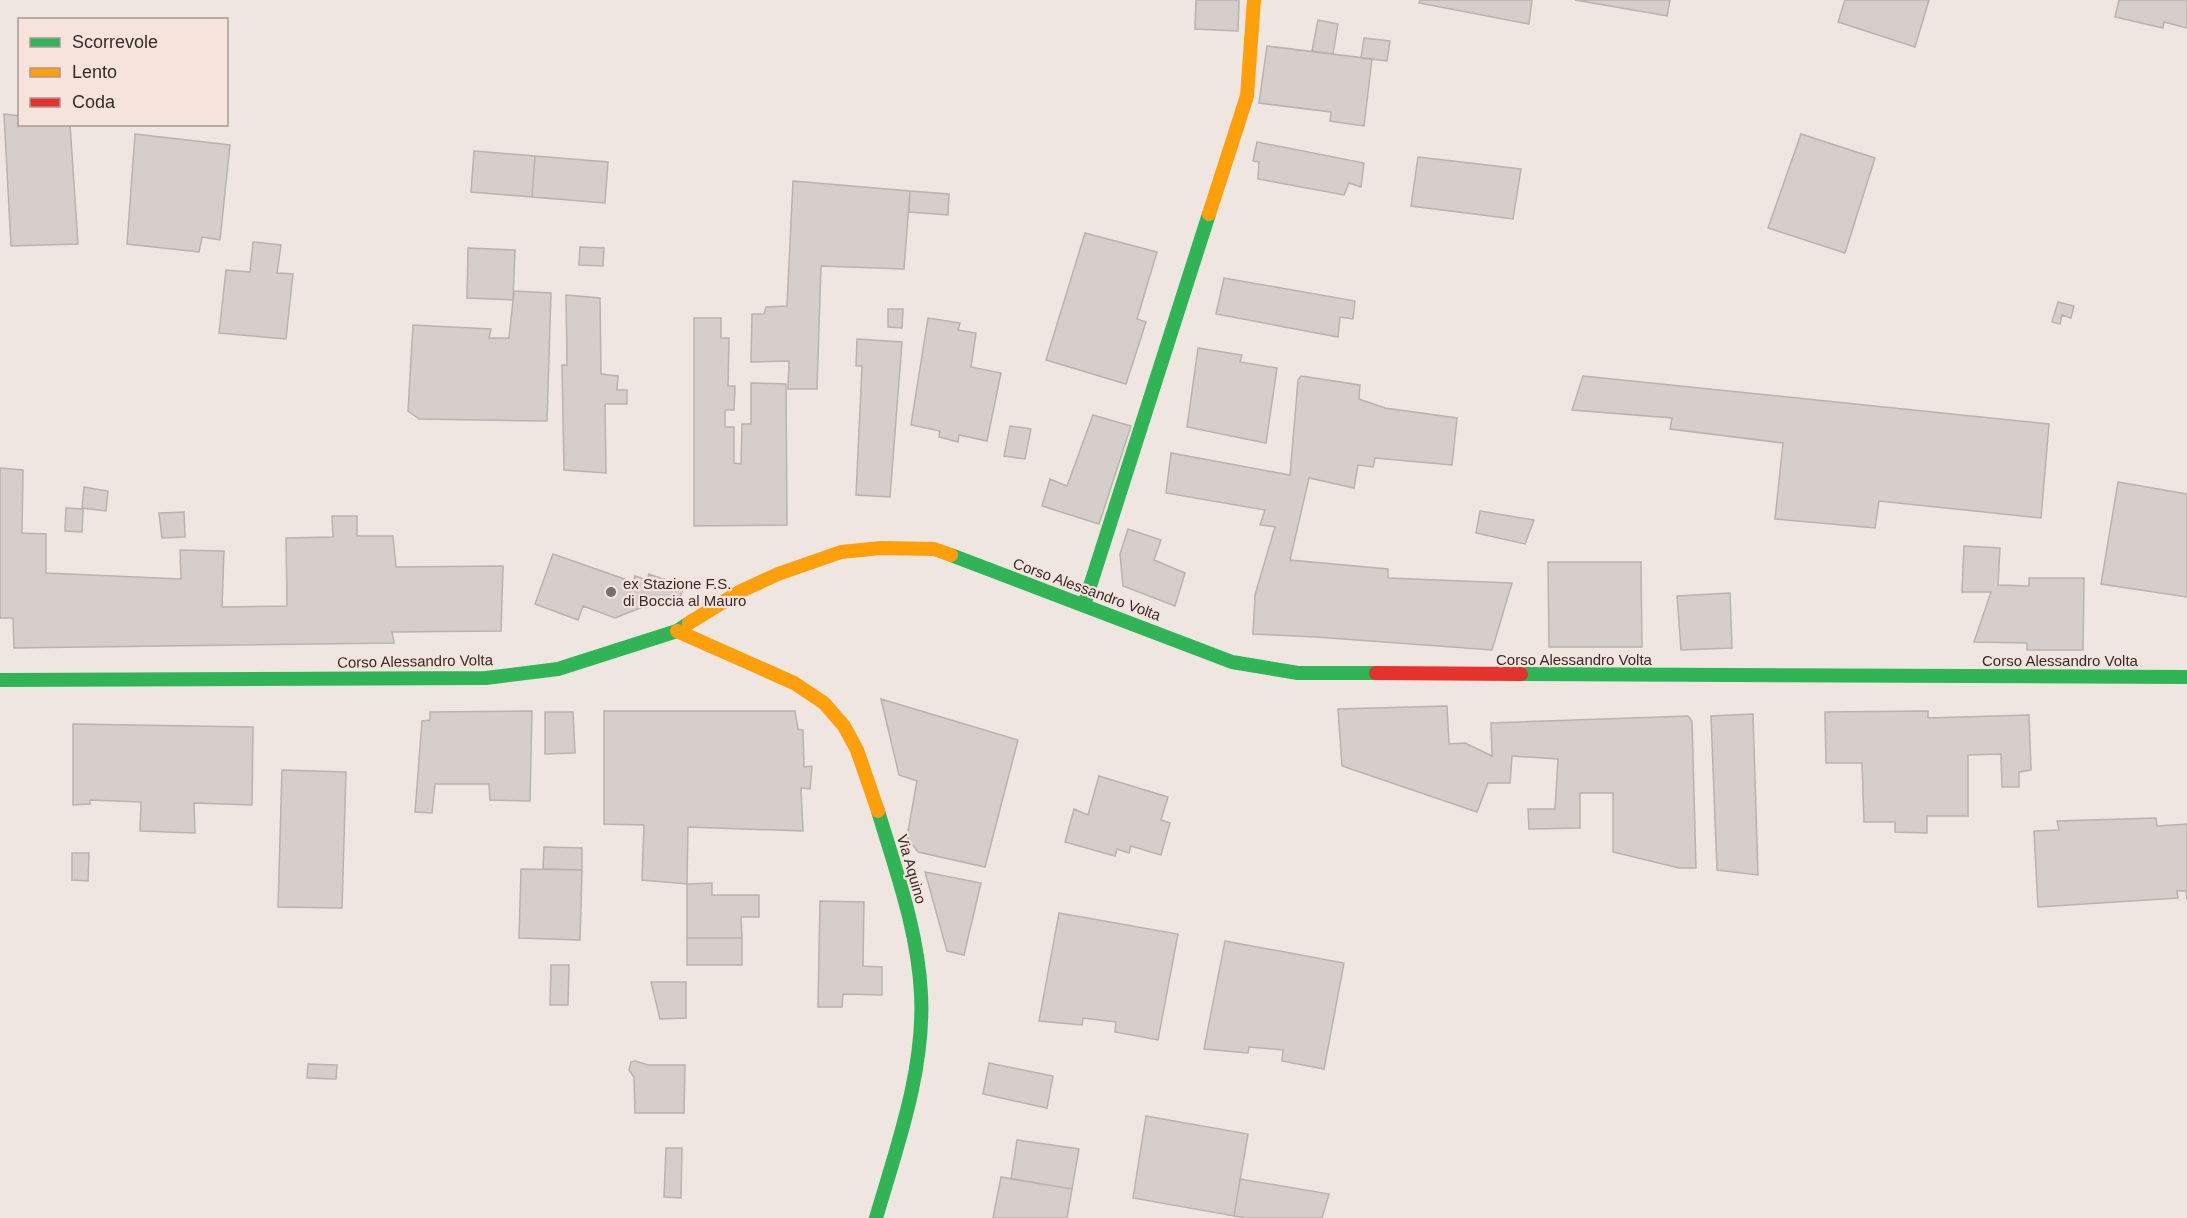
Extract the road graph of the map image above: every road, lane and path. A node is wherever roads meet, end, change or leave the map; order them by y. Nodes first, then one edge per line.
1 (1254, 0) edge
2 (1084, 605) junction
3 (676, 632) junction
4 (2187, 677) edge
5 (0, 680) edge
6 (876, 1218) edge

1 - 2 main road
2 - 3 main road, Corso Alessandro Volta
2 - 4 main road, Corso Alessandro Volta
3 - 5 main road, Corso Alessandro Volta
3 - 6 main road, Via Aquino

